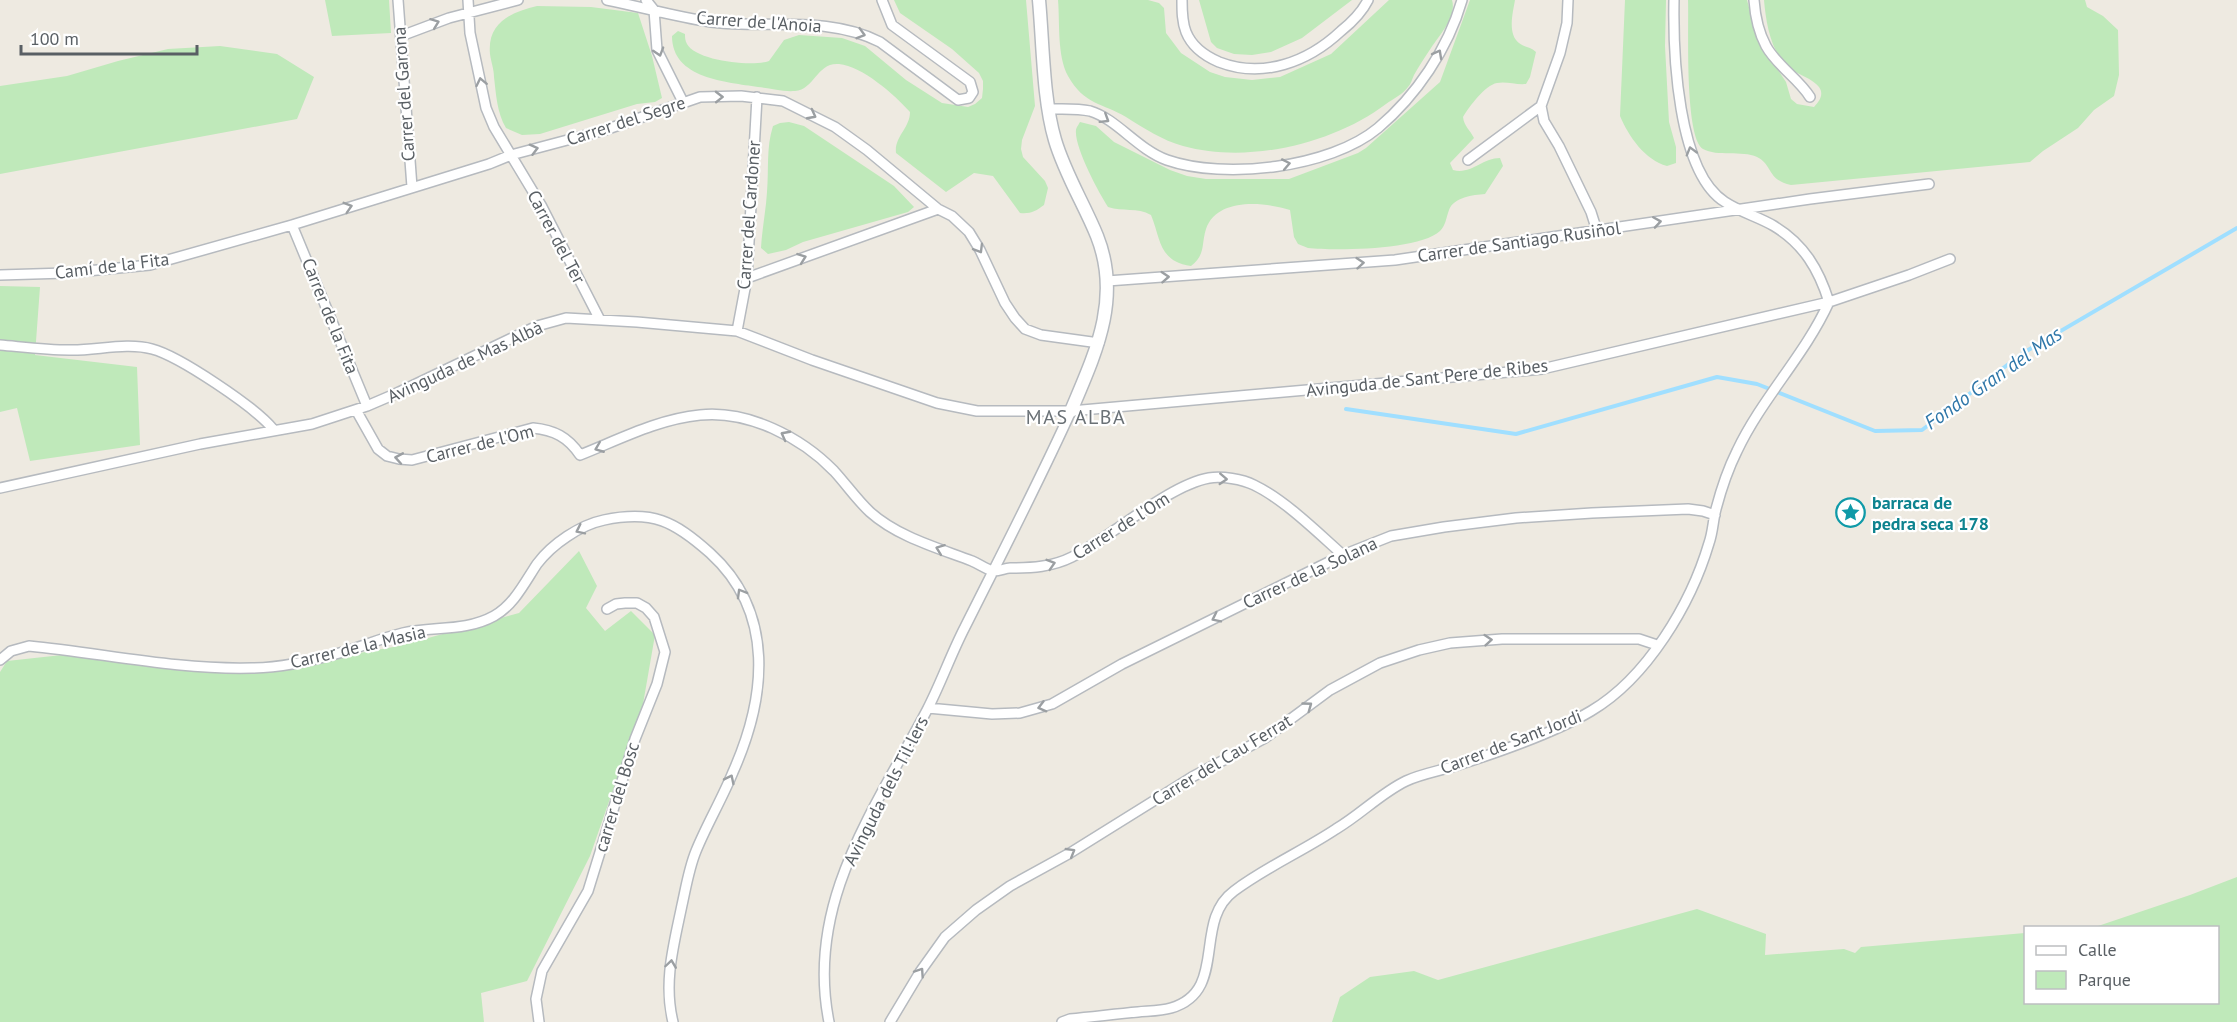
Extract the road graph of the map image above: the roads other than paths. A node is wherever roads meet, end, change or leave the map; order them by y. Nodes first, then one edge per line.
1 (398, 0) edge
2 (468, 0) edge
3 (518, 0) edge
4 (607, 0) edge
5 (646, 0) edge
6 (882, 0) edge
7 (1039, 0) edge
8 (1182, 0) edge
9 (1368, 0) edge
10 (1462, 0) edge
11 (1568, 0) edge
12 (1674, 0) edge
13 (1754, 0) edge
14 (654, 9) junction
15 (470, 11) junction
16 (892, 25) junction
17 (401, 36) junction
18 (880, 42) junction
19 (757, 97) junction
20 (1810, 97) dead end
21 (683, 102) junction
22 (1541, 106) junction
23 (1049, 109) junction
24 (511, 155) junction
25 (1468, 160) dead end
26 (1929, 184) dead end
27 (412, 188) junction
28 (938, 209) junction
29 (1741, 210) junction
30 (292, 225) junction
31 (1597, 231) junction
32 (1950, 259) dead end
33 (0, 275) edge
34 (747, 278) junction
35 (1107, 281) junction
36 (1829, 302) junction
37 (600, 320) junction
38 (737, 331) junction
39 (1099, 343) junction
40 (0, 345) edge
41 (367, 406) junction
42 (356, 410) junction
43 (1071, 411) junction
44 (273, 429) junction
45 (0, 488) edge
46 (1715, 515) junction
47 (1343, 555) junction
48 (994, 571) junction
49 (607, 609) dead end
50 (1657, 645) junction
51 (0, 660) edge
52 (928, 708) junction
53 (539, 1022) edge
54 (673, 1022) edge
55 (830, 1022) edge
56 (890, 1022) edge
57 (1062, 1022) edge

1 - 17 street, Carrer del Garona
2 - 15 street, Carrer del Ter
3 - 15 street
4 - 14 street, Carrer de l'Anoia
5 - 14 street
6 - 16 street
7 - 23 street
8 - 9 street
23 -> 10 street
11 - 22 street
29 -> 12 street
13 - 20 street
14 -> 18 street, Carrer de l'Anoia
14 -> 21 street
17 -> 15 street
24 -> 15 street, Carrer del Ter
16 - 18 street
16 - 18 street, Carrer de l'Anoia
17 - 27 street, Carrer del Garona
21 -> 19 street, Carrer del Segre
19 -> 28 street, Carrer del Segre
19 - 34 street, Carrer del Cardoner
24 -> 21 street, Carrer del Segre
22 - 25 street
22 - 31 street
23 - 35 street
24 - 27 street, Carrer del Segre
24 - 37 street, Carrer del Ter
26 - 29 street, Carrer de Santiago Rusiñol
30 -> 27 street, Carrer del Segre
34 -> 28 street
28 -> 39 street, Carrer del Segre
31 -> 29 street, Carrer de Santiago Rusiñol
29 - 36 street
30 - 33 street, Camí de la Fita
30 - 41 street, Carrer de la Fita
35 -> 31 street, Carrer de Santiago Rusiñol
32 - 36 street, Avinguda de Sant Pere de Ribes
34 - 38 street, Carrer del Cardoner
35 - 39 street
36 - 43 street, Avinguda de Sant Pere de Ribes
36 - 46 street, Carrer de Sant Jordi
37 - 38 street, Avinguda de Mas Albà
37 - 41 street, Avinguda de Mas Albà
38 - 43 street, Avinguda de Mas Albà
39 - 43 street
40 - 44 street
41 - 42 street, Avinguda de Mas Albà
42 - 44 street, Avinguda de Mas Albà
48 -> 42 street, Carrer de l'Om
43 - 48 street, Avinguda dels Til·lers
44 - 45 street, Avinguda de Mas Albà
46 - 47 street, Carrer de la Solana
46 - 50 street, Carrer de Sant Jordi
48 -> 47 street, Carrer de l'Om
47 -> 52 street, Carrer de la Solana
48 - 52 street, Avinguda dels Til·lers
49 - 53 street, carrer del Bosc
56 -> 50 street, Carrer del Cau Ferrat
50 - 57 street, Carrer de Sant Jordi
54 -> 51 street, Carrer de la Masia
52 - 55 street, Avinguda dels Til·lers

